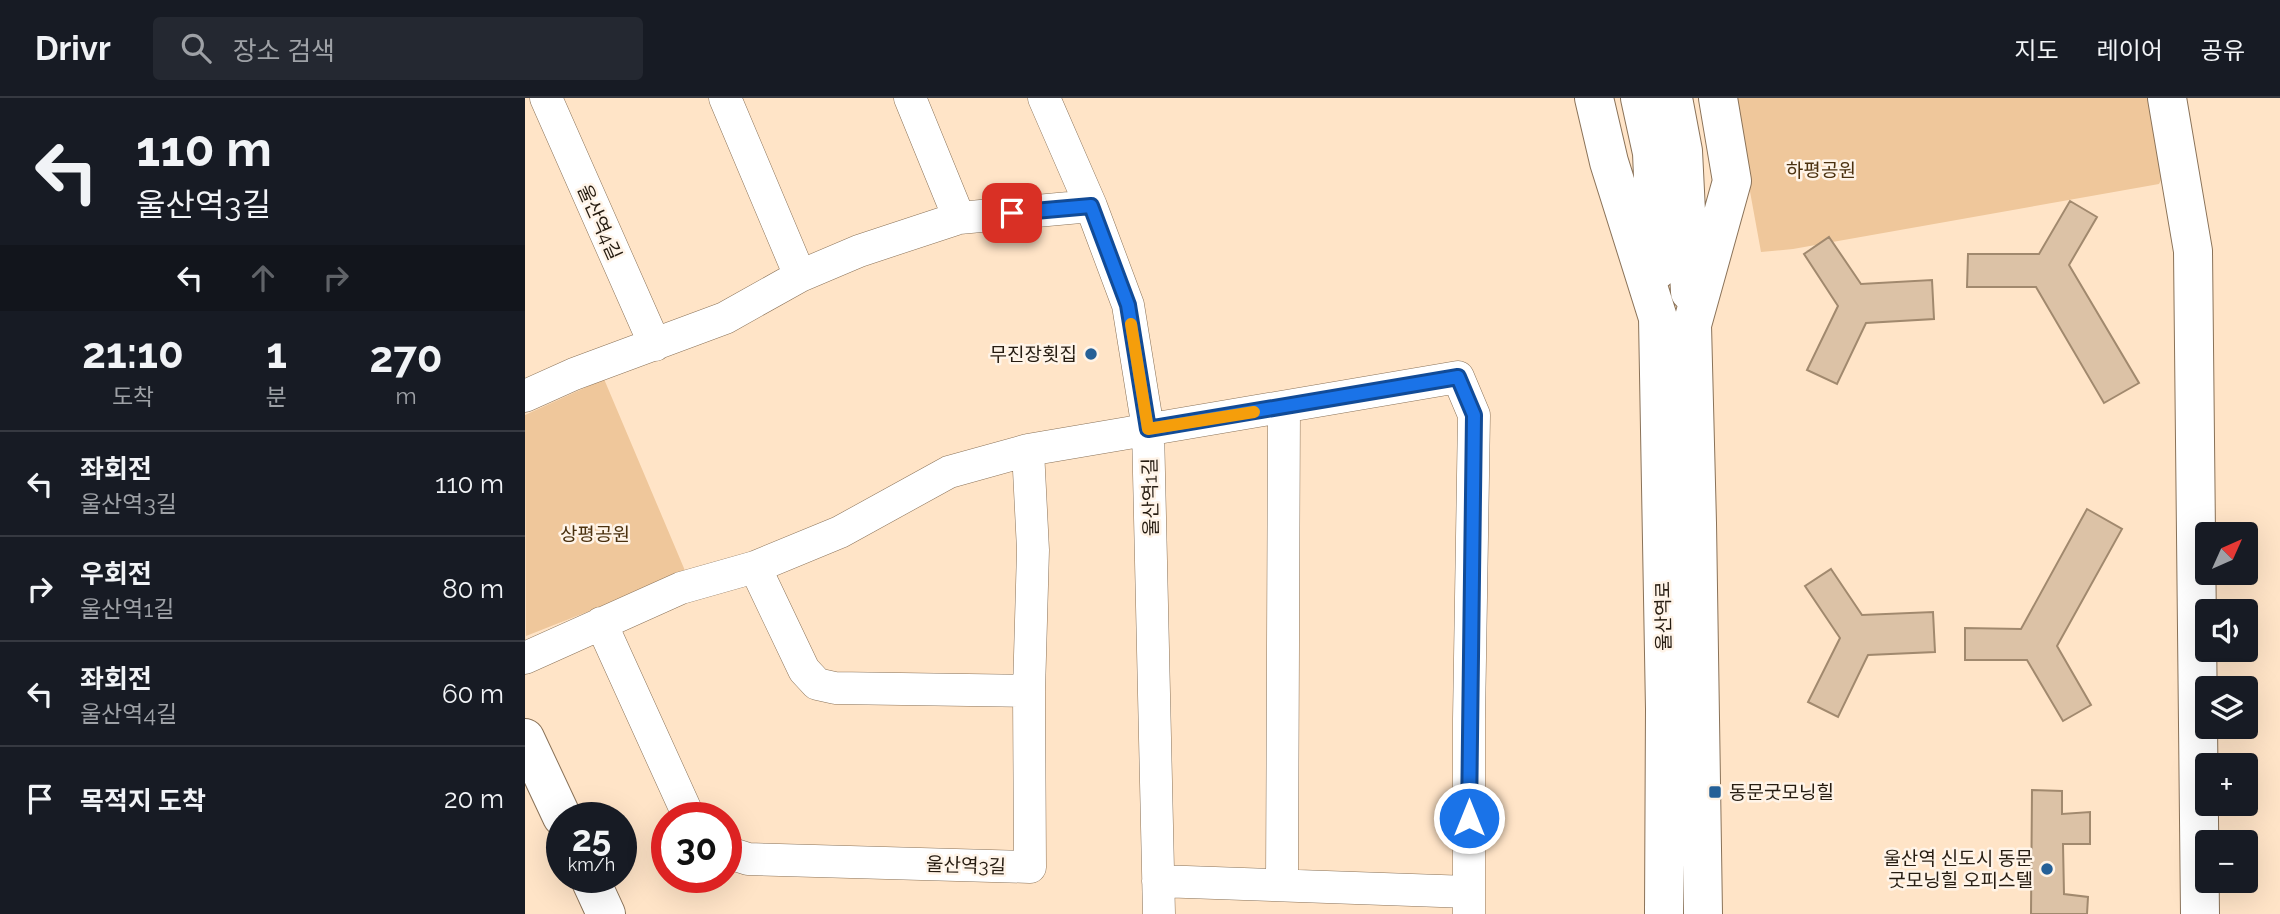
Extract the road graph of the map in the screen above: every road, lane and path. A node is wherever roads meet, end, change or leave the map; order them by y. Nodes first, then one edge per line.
1 (546, 98) edge
2 (725, 98) edge
3 (910, 98) edge
4 (1044, 98) edge
5 (1594, 98) edge
6 (1640, 98) edge
7 (1673, 98) edge
8 (1718, 98) edge
9 (2168, 98) edge
10 (1091, 206) junction
11 (960, 218) junction
12 (800, 276) junction
13 (1675, 321) junction
14 (655, 345) junction
15 (525, 396) edge
16 (1284, 407) junction
17 (1148, 429) junction
18 (1028, 450) junction
19 (755, 567) junction
20 (601, 623) junction
21 (525, 658) edge
22 (1029, 691) junction
23 (525, 738) edge
24 (555, 802) edge
25 (682, 802) edge
26 (742, 857) edge
27 (1158, 881) junction
28 (1282, 885) junction
29 (596, 893) edge
30 (1469, 903) edge
31 (606, 914) edge
32 (1159, 914) edge
33 (1664, 914) edge
34 (1703, 914) edge
35 (2200, 914) edge

1 - 14 street, 울산역4길
2 - 12 street
3 - 11 street
4 - 10 street, 울산역1길
5 - 13 main road, 울산역로
6 - 13 main road, 울산역로
7 - 13 main road, 울산역로
8 - 13 main road, 울산역로
9 - 35 main road
10 - 11 street
10 - 17 street, 울산역1길
11 - 12 street
12 - 14 street
13 - 33 main road, 울산역로
13 - 34 main road, 울산역로
14 - 15 street
16 - 17 street
16 - 28 street
16 - 30 street
17 - 18 street
17 - 27 street, 울산역1길
18 - 19 street
18 - 22 street, 울산역3길
19 - 20 street
19 - 22 street
20 - 21 street
20 - 25 street
22 - 26 street, 울산역3길
23 - 24 main road
27 - 28 street
27 - 32 street, 울산역1길
28 - 30 street
29 - 31 main road

